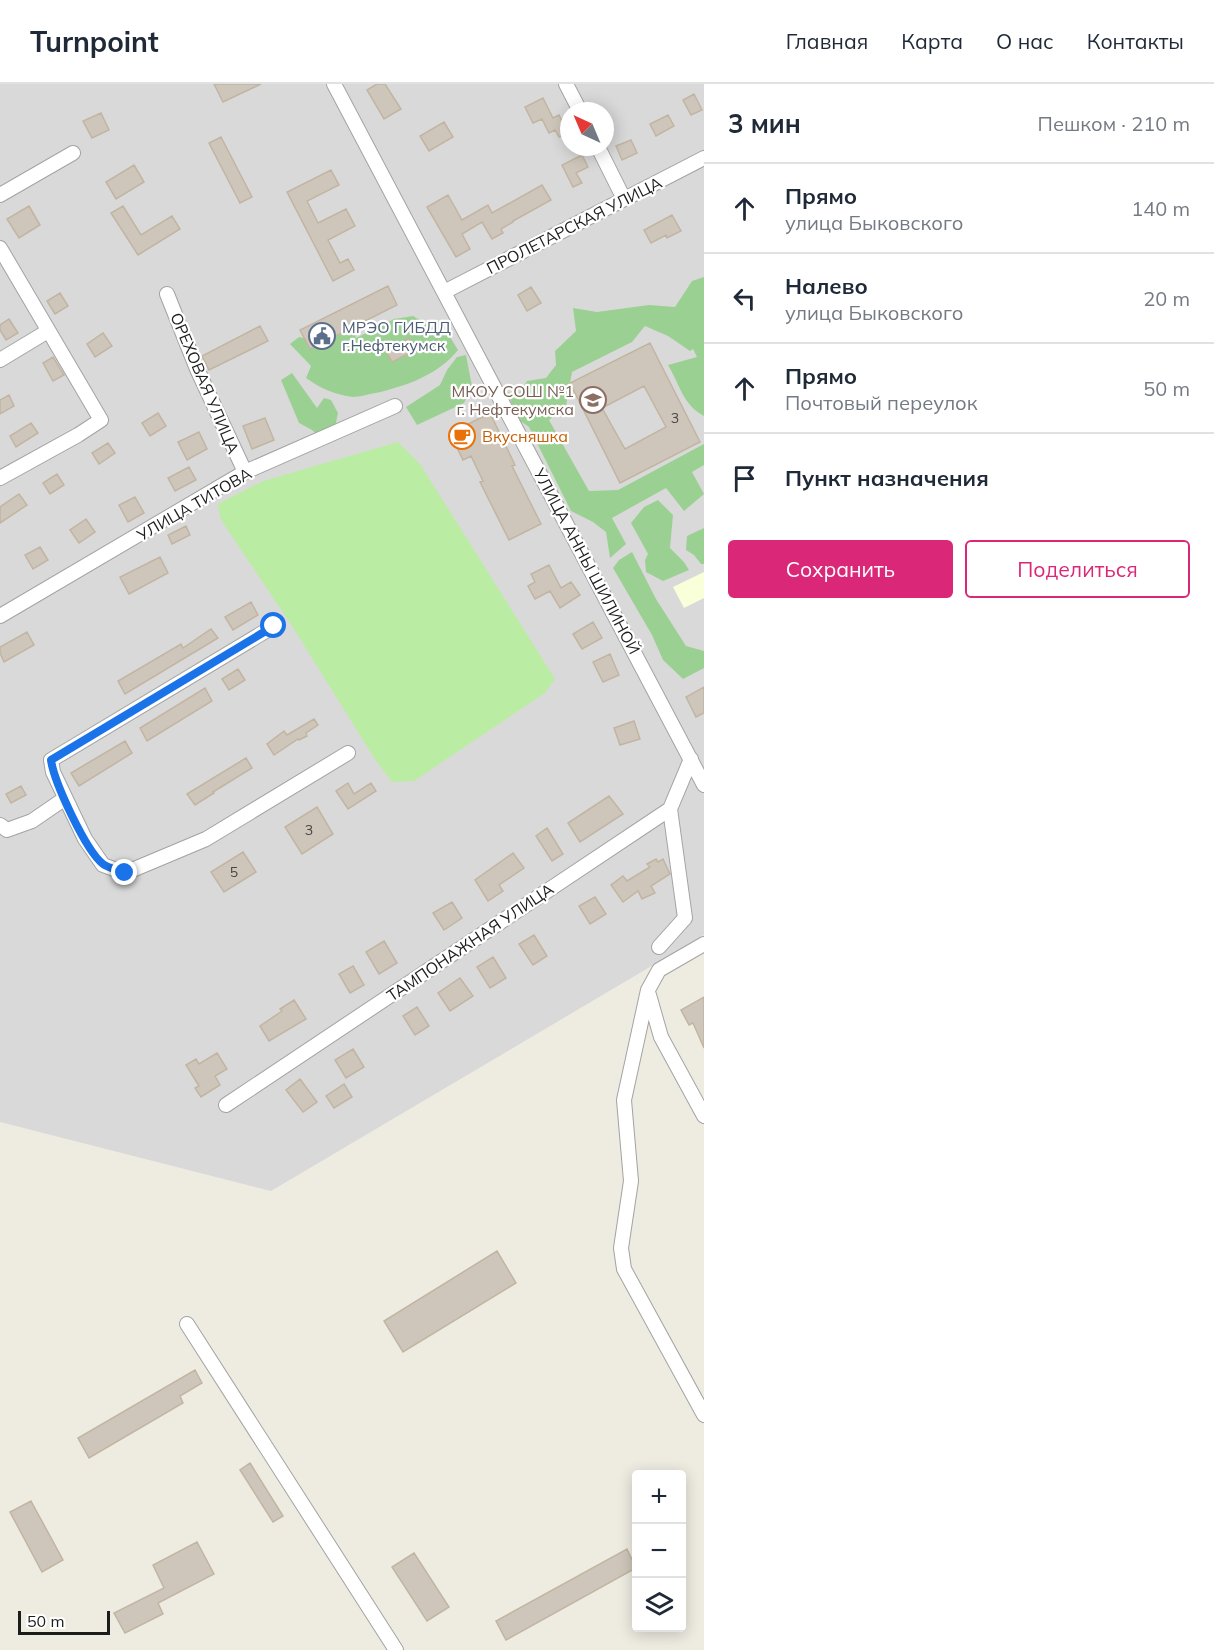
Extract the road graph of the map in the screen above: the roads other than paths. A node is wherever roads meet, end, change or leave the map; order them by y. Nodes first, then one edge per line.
1 (334, 84) edge
2 (566, 84) edge
3 (575, 102) edge
4 (73, 153) dead end
5 (602, 156) edge
6 (704, 158) edge
7 (0, 195) edge
8 (624, 199) junction
9 (0, 248) edge
10 (444, 292) junction
11 (167, 294) dead end
12 (48, 330) junction
13 (0, 360) edge
14 (395, 406) dead end
15 (244, 472) junction
16 (0, 478) edge
17 (0, 616) edge
18 (274, 626) dead end
19 (348, 753) dead end
20 (698, 756) edge
21 (704, 785) edge
22 (64, 799) junction
23 (670, 809) junction
24 (0, 825) edge
25 (704, 944) edge
26 (659, 947) dead end
27 (648, 990) junction
28 (226, 1105) dead end
29 (704, 1116) edge
30 (187, 1324) dead end
31 (704, 1415) edge
32 (396, 1650) edge

1 - 10 street, УЛИЦА АННЫ ШИЛИНОЙ
2 - 3 street
4 - 7 street
5 - 8 street
6 - 8 street, ПРОЛЕТАРСКАЯ УЛИЦА
8 - 10 street, ПРОЛЕТАРСКАЯ УЛИЦА
9 - 12 street
10 - 20 street, УЛИЦА АННЫ ШИЛИНОЙ
11 - 15 street, ОРЕХОВАЯ УЛИЦА
12 - 13 street
12 - 16 street
14 - 15 street, УЛИЦА ТИТОВА
15 - 17 street, УЛИЦА ТИТОВА
18 - 22 street
19 - 22 street
20 - 21 street, УЛИЦА АННЫ ШИЛИНОЙ
20 - 23 street
22 - 24 street
23 - 26 street
23 - 28 street, ТАМПОНАЖНАЯ УЛИЦА
25 - 27 street
27 - 29 street
27 - 31 street
30 - 32 street

